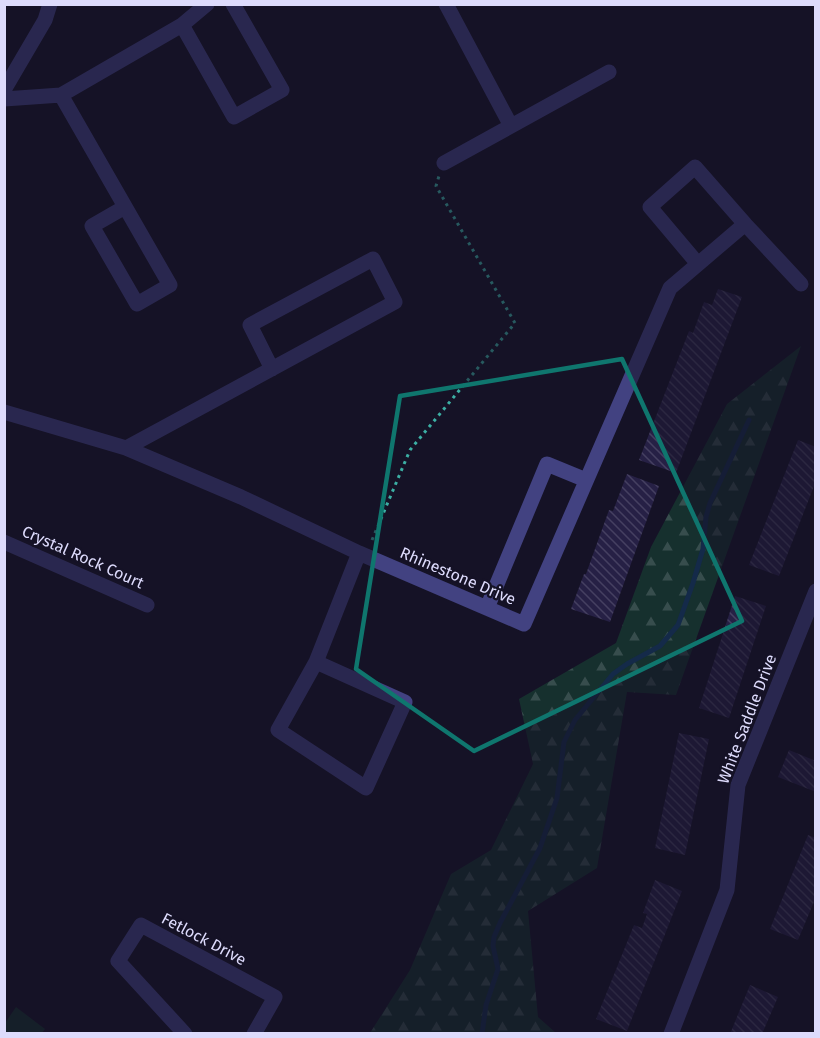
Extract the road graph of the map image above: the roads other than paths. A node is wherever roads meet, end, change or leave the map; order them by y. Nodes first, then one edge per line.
1 (50, 4) edge
2 (207, 4) edge
3 (233, 4) edge
4 (446, 4) edge
5 (182, 25) junction
6 (609, 72) dead end
7 (4, 90) edge
8 (61, 95) junction
9 (4, 99) edge
10 (511, 126) junction
11 (444, 163) road end
12 (125, 207) junction
13 (746, 224) junction
14 (698, 264) junction
15 (801, 284) dead end
16 (272, 369) junction
17 (4, 412) edge
18 (126, 448) junction
19 (586, 480) junction
20 (4, 542) edge
21 (362, 554) junction
22 (816, 591) edge
23 (147, 605) dead end
24 (487, 608) junction
25 (316, 662) junction
26 (185, 1034) edge
27 (255, 1034) edge
28 (671, 1034) edge

1 - 7 street
2 - 5 street
3 - 5 street
4 - 10 street
5 - 8 street
6 - 10 street
8 - 9 street
8 - 12 street
10 - 11 street
12 - 12 street
13 - 14 street, Rhinestone Drive
13 - 14 street
13 - 15 street
14 - 19 street, Rhinestone Drive
16 - 16 street
16 - 18 street
17 - 18 street, Rhinestone Drive
18 - 21 street, Rhinestone Drive
19 - 24 street, Rhinestone Drive
19 - 24 street
20 - 23 street, Crystal Rock Court
21 - 24 street, Rhinestone Drive
21 - 25 street
22 - 28 street, White Saddle Drive
25 - 25 street
26 - 27 street, Fetlock Drive

